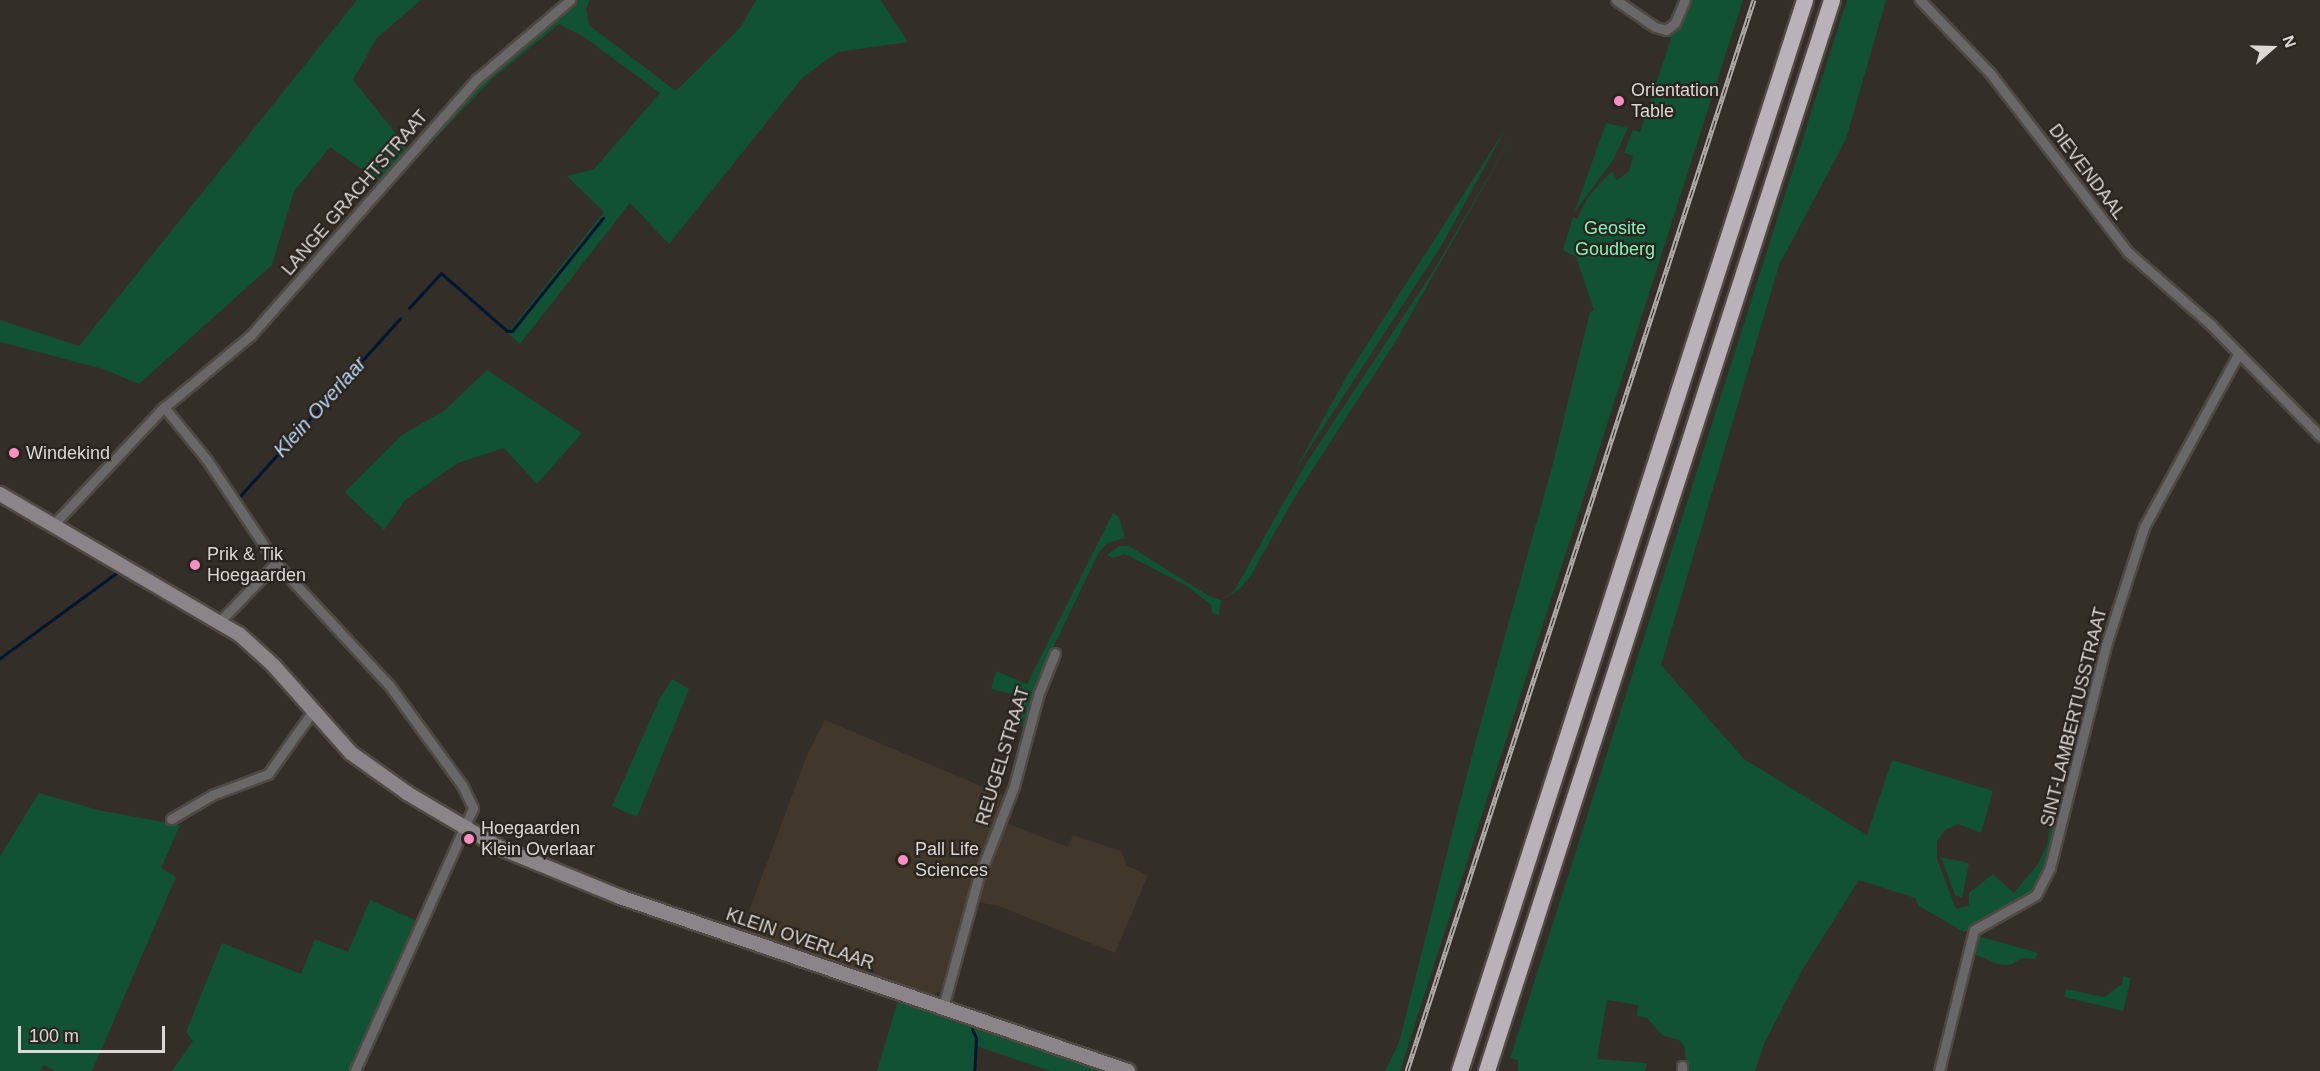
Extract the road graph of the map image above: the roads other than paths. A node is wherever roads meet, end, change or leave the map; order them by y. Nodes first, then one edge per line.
1 (570, 0) edge
2 (1685, 0) edge
3 (1805, 0) edge
4 (1832, 0) edge
5 (1920, 0) edge
6 (1617, 1) edge
7 (2239, 353) junction
8 (164, 407) junction
9 (2320, 436) edge
10 (0, 494) edge
11 (54, 524) junction
12 (276, 563) junction
13 (220, 621) junction
14 (1054, 653) dead end
15 (312, 712) junction
16 (171, 819) dead end
17 (466, 829) junction
18 (944, 1007) junction
19 (355, 1071) edge
20 (1128, 1071) edge
21 (1460, 1071) edge
22 (1487, 1071) edge
23 (1939, 1071) edge

1 - 8 street, LANGE GRACHTSTRAAT
2 - 6 street
3 - 21 highway
4 - 22 highway
5 - 7 street, DIEVENDAAL
7 - 9 street, DIEVENDAAL
7 - 23 street, SINT-LAMBERTUSSTRAAT
8 - 11 street, LANGE GRACHTSTRAAT
8 - 12 street
10 - 11 main road, KLEIN OVERLAAR
11 - 13 main road, KLEIN OVERLAAR
12 - 13 street
12 - 17 street
13 - 15 main road, KLEIN OVERLAAR
14 - 18 street, REUGELSTRAAT
15 - 16 street
15 - 17 main road, KLEIN OVERLAAR
17 - 18 main road, KLEIN OVERLAAR
17 - 19 street
18 - 20 main road, KLEIN OVERLAAR

